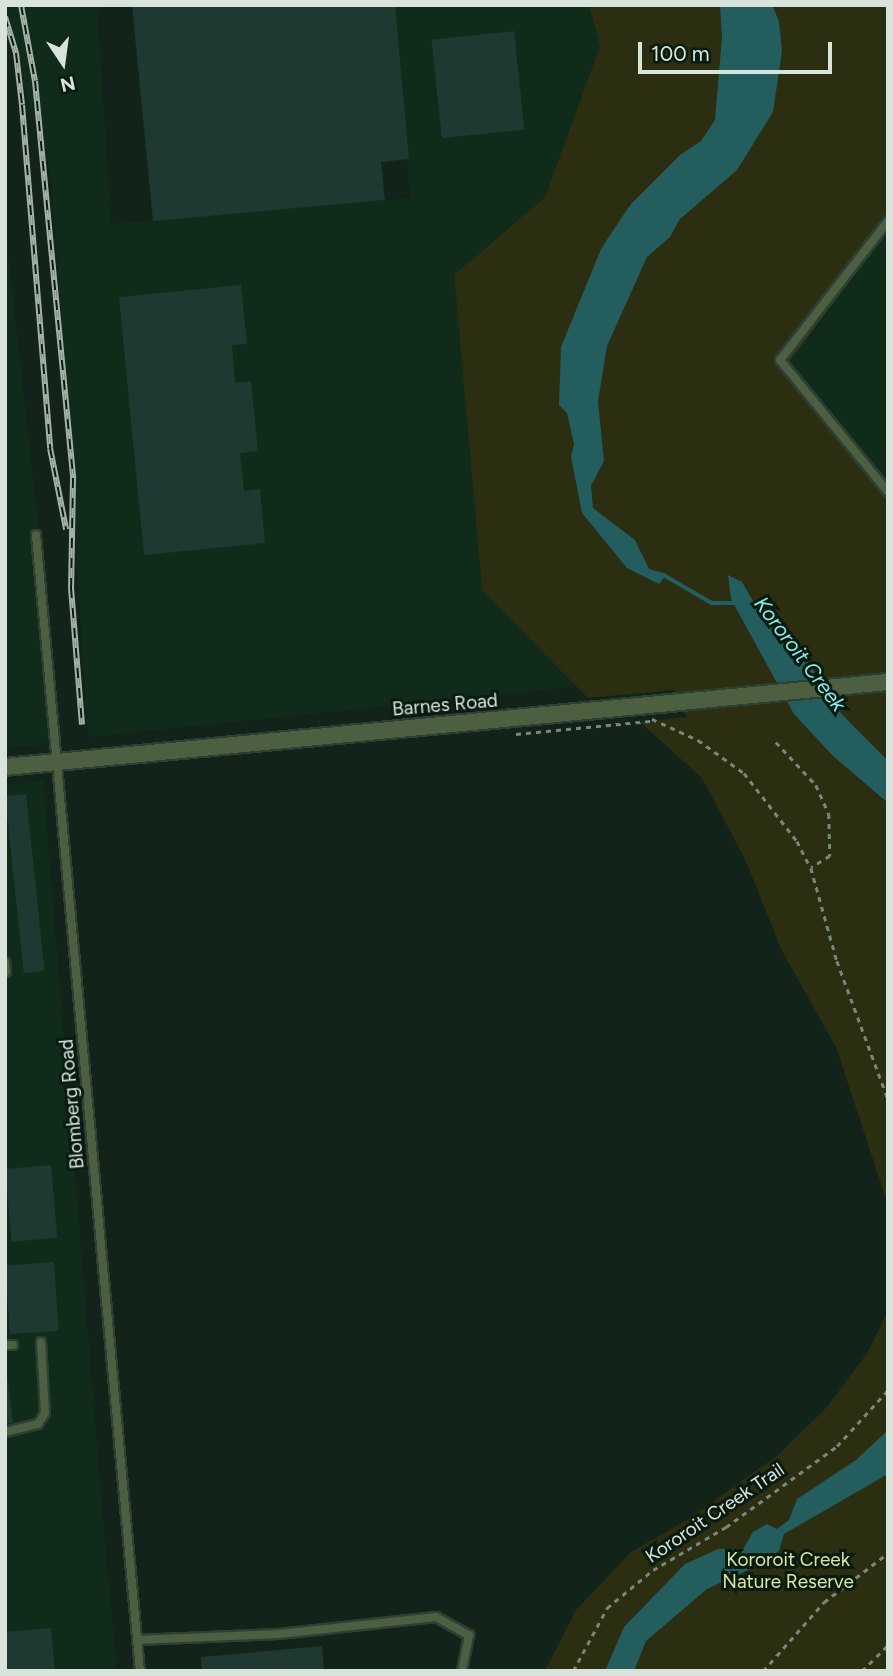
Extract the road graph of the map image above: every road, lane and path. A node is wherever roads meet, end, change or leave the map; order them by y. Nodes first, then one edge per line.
1 (888, 221) edge
2 (888, 492) edge
3 (36, 535) dead end
4 (888, 682) edge
5 (668, 709) junction
6 (776, 742) dead end
7 (56, 762) junction
8 (5, 767) edge
9 (811, 868) junction
10 (5, 962) edge
11 (6, 972) edge
12 (888, 1099) edge
13 (41, 1342) dead end
14 (888, 1390) edge
15 (5, 1432) edge
16 (888, 1553) edge
17 (137, 1640) junction
18 (888, 1645) edge
19 (140, 1671) edge
20 (462, 1671) edge
21 (573, 1671) edge
22 (763, 1671) edge
23 (862, 1671) edge

1 - 2 lane
3 - 7 lane, Blomberg Road
4 - 5 street, Barnes Road
5 - 7 street, Barnes Road
5 - 9 path
6 - 9 path
7 - 8 street, Barnes Road
7 - 17 lane, Blomberg Road
9 - 12 path
10 - 11 lane
13 - 15 lane
14 - 21 path, Kororoit Creek Trail
16 - 22 path
17 - 19 lane, Blomberg Road
17 - 20 lane
18 - 23 path

